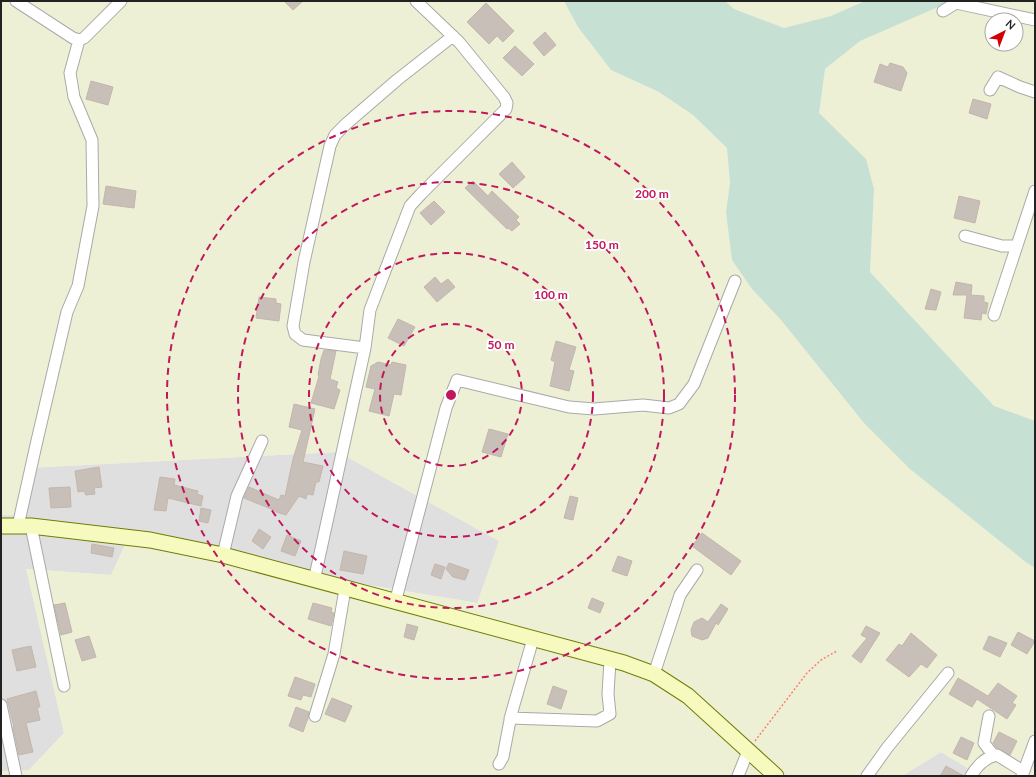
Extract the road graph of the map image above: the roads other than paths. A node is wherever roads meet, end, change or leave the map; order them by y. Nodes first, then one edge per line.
1 (16, 1) edge
2 (121, 1) edge
3 (416, 1) edge
4 (943, 11) dead end
5 (1035, 20) edge
6 (453, 36) junction
7 (79, 40) junction
8 (990, 90) dead end
9 (1035, 92) edge
10 (1035, 190) edge
11 (965, 236) dead end
12 (1017, 246) junction
13 (735, 281) dead end
14 (994, 315) dead end
15 (366, 348) junction
16 (262, 441) dead end
17 (1, 526) edge
18 (24, 526) junction
19 (223, 556) junction
20 (697, 570) dead end
21 (314, 581) junction
22 (345, 589) junction
23 (395, 603) junction
24 (533, 639) junction
25 (610, 660) junction
26 (948, 673) dead end
27 (654, 674) junction
28 (64, 686) dead end
29 (1, 705) edge
30 (315, 716) dead end
31 (988, 716) dead end
32 (510, 718) junction
33 (1035, 741) edge
34 (748, 751) junction
35 (994, 756) junction
36 (499, 764) dead end
37 (1022, 773) edge
38 (16, 776) edge
39 (738, 776) edge
40 (775, 776) edge
41 (867, 776) edge
42 (971, 776) edge

1 - 7 street
2 - 7 street
3 - 6 street
4 - 5 street
6 - 15 street
6 - 15 street
7 - 18 street
8 - 9 street
10 - 12 street
11 - 12 street
12 - 14 street
13 - 23 street
15 - 21 street
16 - 19 street
17 - 18 street
18 - 19 street
18 - 28 street
19 - 21 street
20 - 27 street
21 - 22 street
22 - 23 street
22 - 30 street
23 - 24 street
24 - 25 street
24 - 32 street
25 - 27 street
25 - 32 street
26 - 41 street
27 - 34 street
29 - 38 street
31 - 35 street
32 - 36 street
33 - 37 street
34 - 39 street
34 - 40 street
35 - 37 street
35 - 42 street

